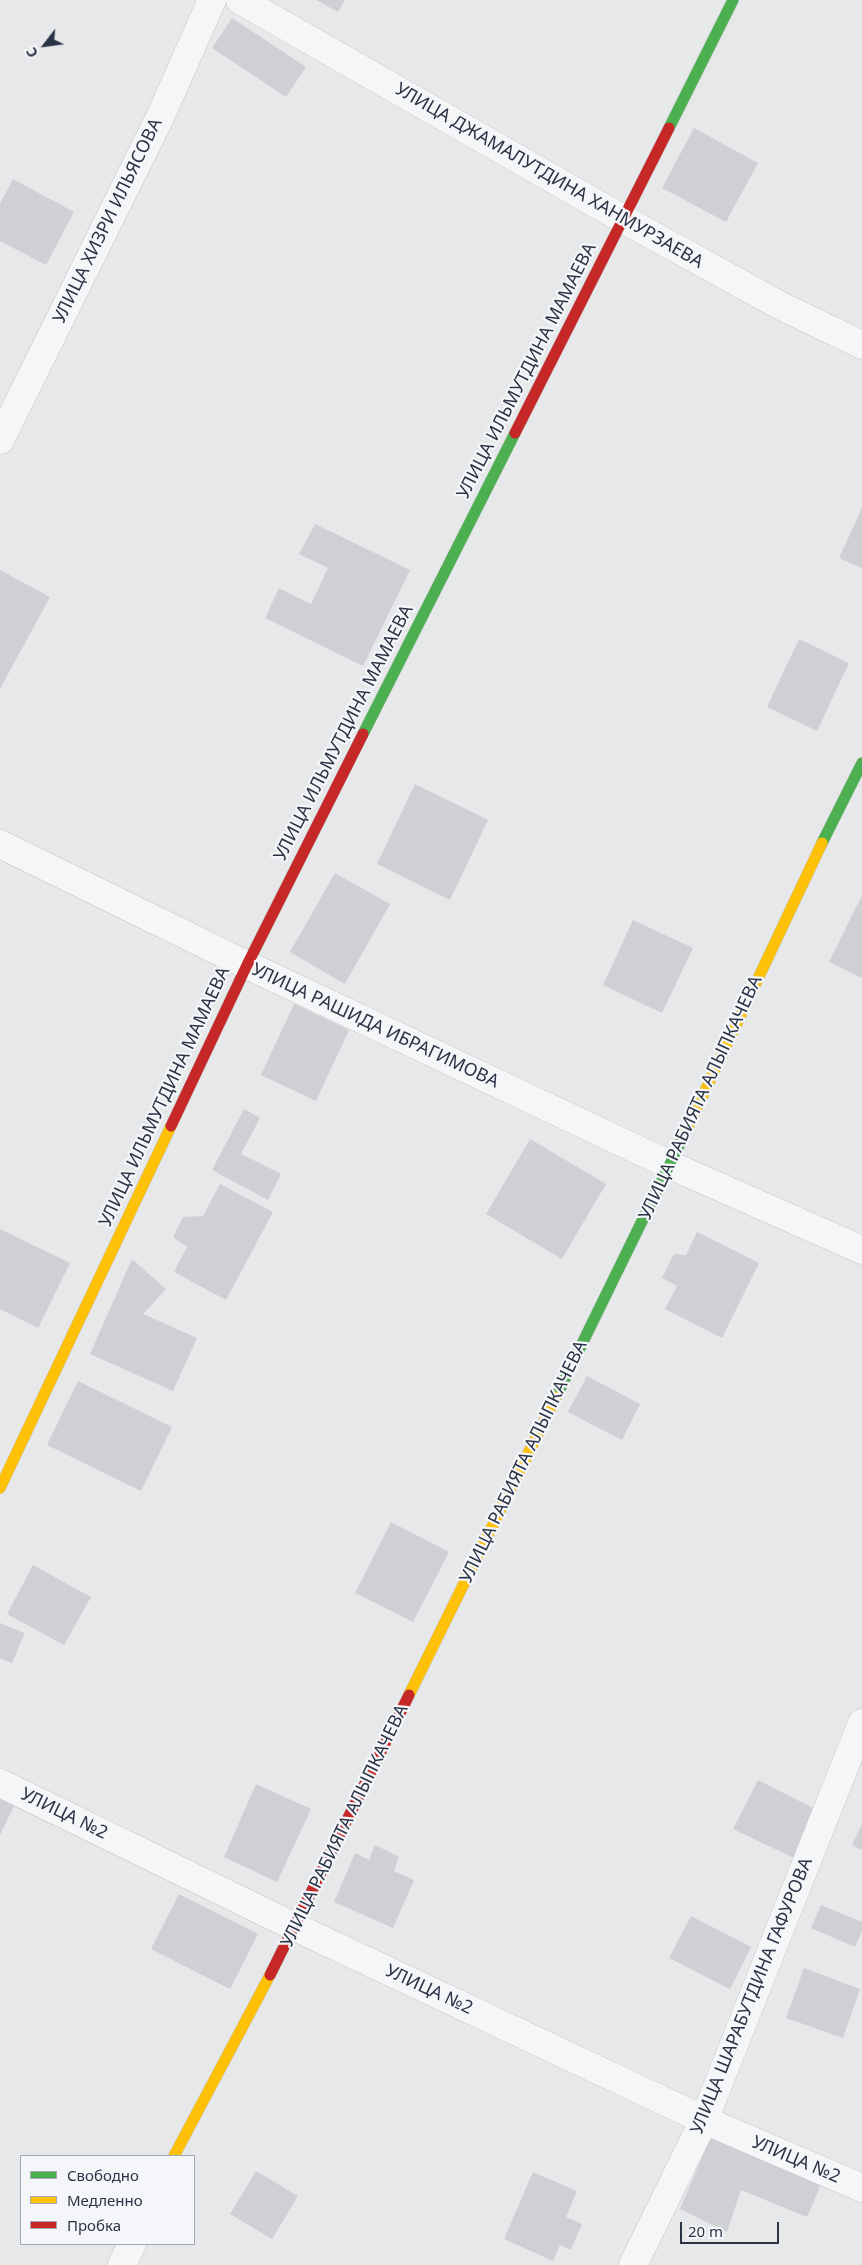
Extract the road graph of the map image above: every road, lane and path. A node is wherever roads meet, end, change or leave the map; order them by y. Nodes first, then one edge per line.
1 (212, 0) edge
2 (240, 0) edge
3 (733, 0) edge
4 (623, 219) junction
5 (862, 345) edge
6 (0, 440) edge
7 (862, 763) edge
8 (0, 844) edge
9 (247, 965) junction
10 (670, 1165) junction
11 (862, 1250) edge
12 (0, 1488) edge
13 (862, 1723) edge
14 (0, 1782) edge
15 (295, 1928) junction
16 (704, 2120) junction
17 (175, 2155) edge
18 (862, 2188) edge
19 (132, 2245) edge
20 (122, 2265) edge
21 (633, 2265) edge

1 - 6 street, УЛИЦА ХИЗРИ ИЛЬЯСОВА
2 - 4 street, УЛИЦА ДЖАМАЛУТДИНА ХАНМУРЗАЕВА
3 - 4 street, УЛИЦА ИЛЬМУТДИНА МАМАЕВА
4 - 5 street, УЛИЦА ДЖАМАЛУТДИНА ХАНМУРЗАЕВА
4 - 9 street, УЛИЦА ИЛЬМУТДИНА МАМАЕВА
7 - 10 street, УЛИЦА РАБИЯТА АЛЫПКАЧЕВА
8 - 9 street, УЛИЦА РАШИДА ИБРАГИМОВА
9 - 10 street, УЛИЦА РАШИДА ИБРАГИМОВА
9 - 12 street, УЛИЦА ИЛЬМУТДИНА МАМАЕВА
10 - 11 street, УЛИЦА РАШИДА ИБРАГИМОВА
10 - 15 street, УЛИЦА РАБИЯТА АЛЫПКАЧЕВА
13 - 16 street, УЛИЦА ШАРАБУТДИНА ГАФУРОВА
14 - 15 street, УЛИЦА №2
15 - 16 street, УЛИЦА №2
15 - 17 street, УЛИЦА РАБИЯТА АЛЫПКАЧЕВА
16 - 18 street, УЛИЦА №2
16 - 21 street, УЛИЦА ШАРАБУТДИНА ГАФУРОВА
19 - 20 street

